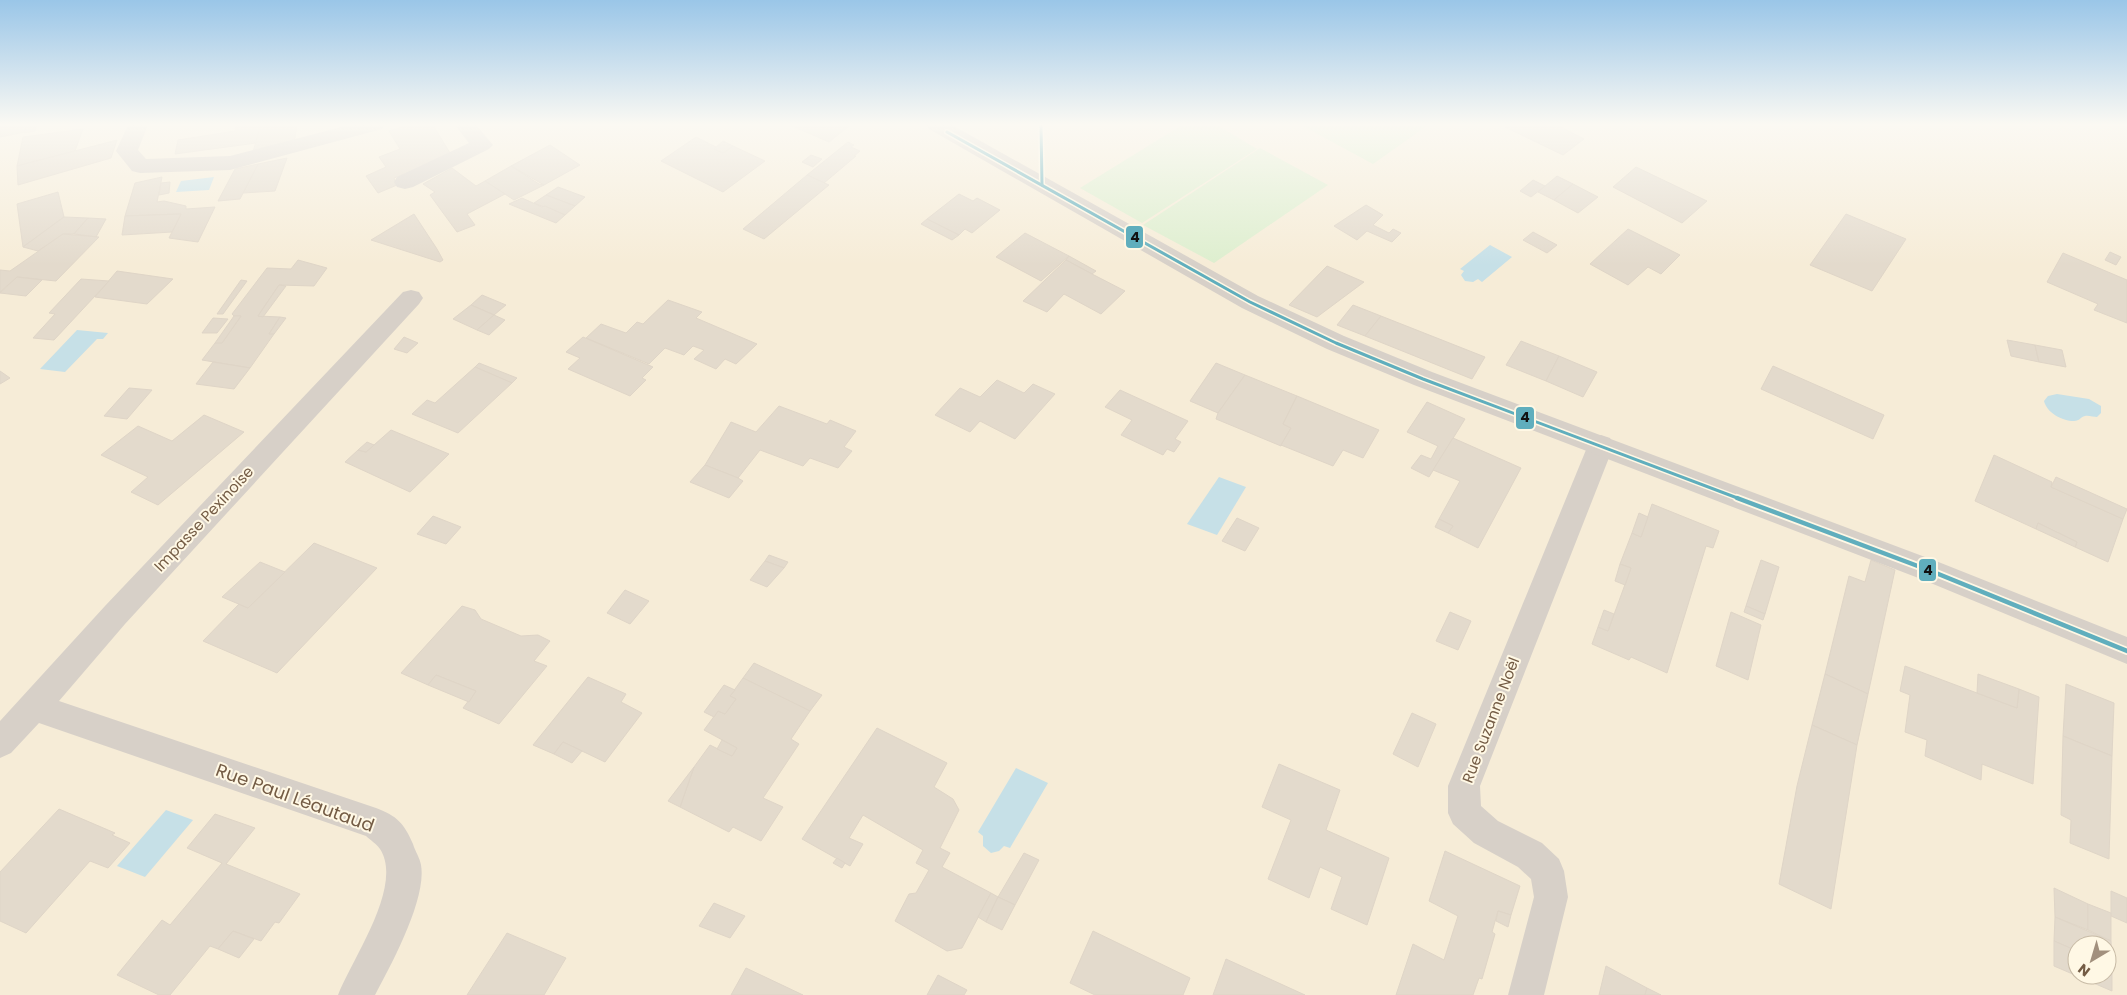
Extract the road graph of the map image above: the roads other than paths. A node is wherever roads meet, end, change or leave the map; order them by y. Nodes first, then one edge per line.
1 (427, 171) edge
2 (1018, 171) edge
3 (405, 182) dead end
4 (411, 298) dead end
5 (1601, 445) junction
6 (2127, 651) edge
7 (34, 707) junction
8 (0, 743) edge
9 (356, 995) edge
10 (1526, 995) edge

1 - 3 street
2 - 5 street
4 - 7 street, Impasse Pexinoise
5 - 6 street
5 - 10 street, Rue Suzanne Noël
7 - 8 street, Impasse Pexinoise
7 - 9 street, Rue Paul Léautaud

